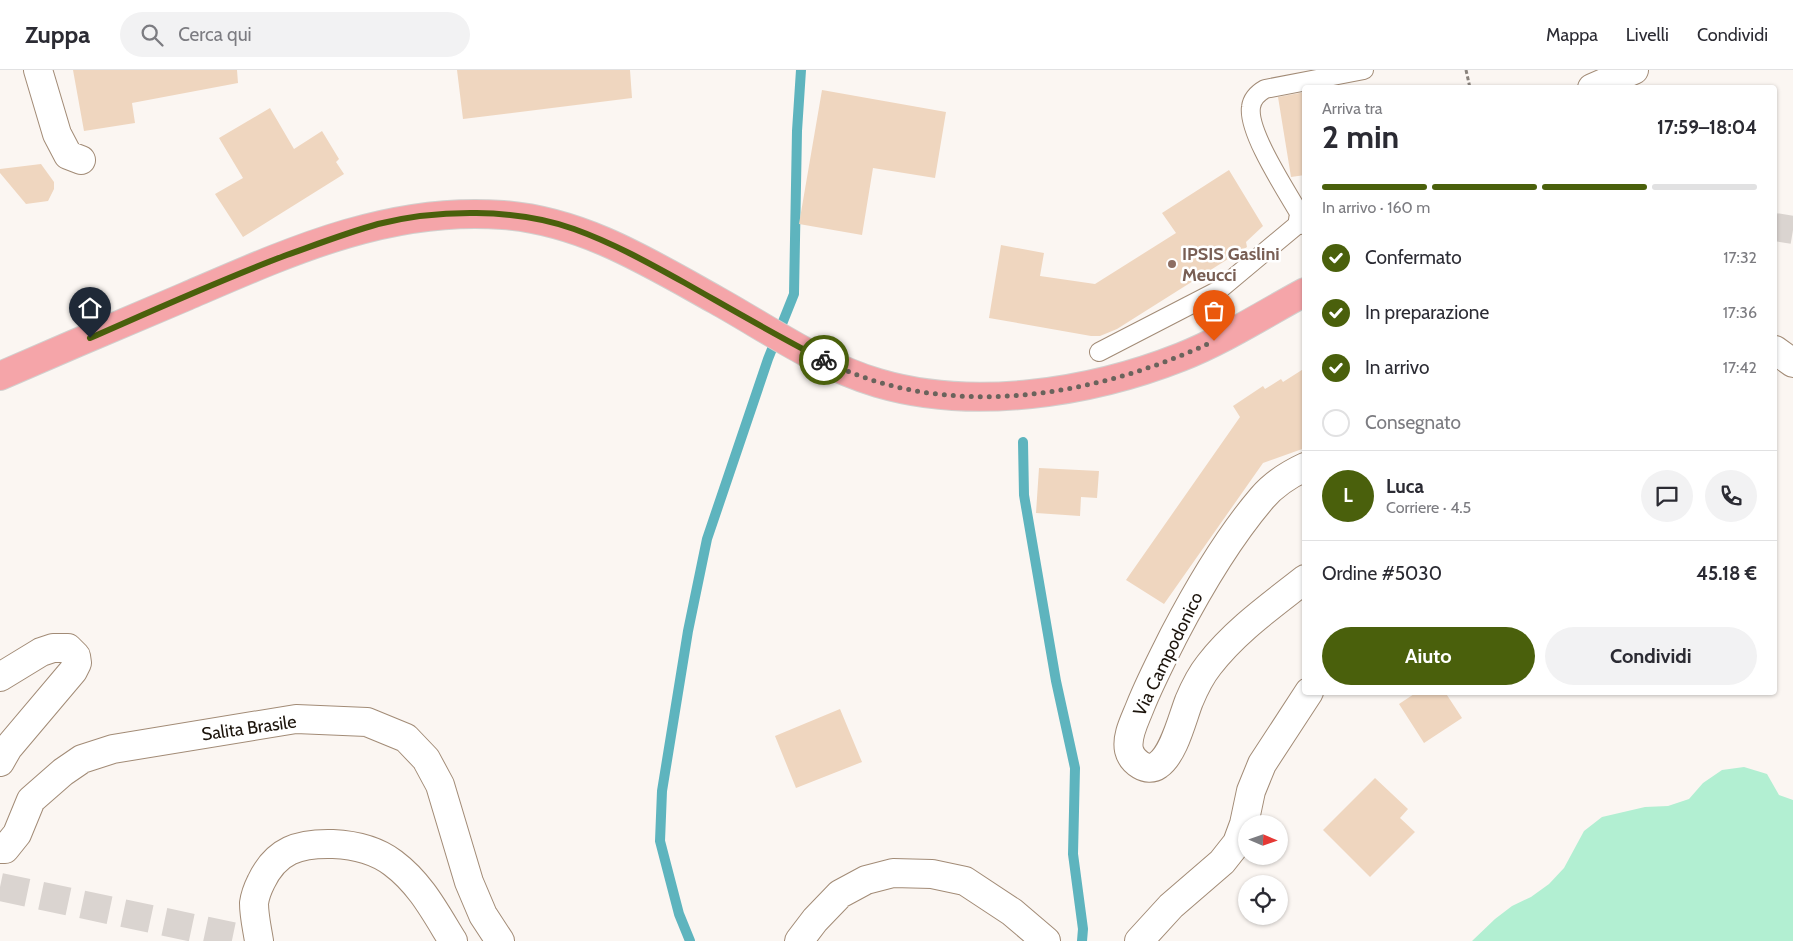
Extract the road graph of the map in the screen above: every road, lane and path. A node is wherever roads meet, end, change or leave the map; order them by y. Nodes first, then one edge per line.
1 (38, 70) edge
2 (1364, 70) edge
3 (1466, 70) edge
4 (1634, 70) edge
5 (1469, 85) edge
6 (1599, 85) edge
7 (80, 160) dead end
8 (1302, 216) edge
9 (1302, 221) edge
10 (1302, 294) edge
11 (1099, 352) dead end
12 (1777, 352) edge
13 (1793, 364) edge
14 (0, 376) edge
15 (1302, 469) edge
16 (1302, 581) edge
17 (0, 677) edge
18 (1307, 695) edge
19 (0, 762) edge
20 (0, 849) edge
21 (259, 941) edge
22 (453, 941) edge
23 (500, 941) edge
24 (799, 941) edge
25 (1046, 941) edge
26 (1139, 941) edge

1 - 7 street
2 - 8 lane
3 - 5 path
4 - 6 street
9 - 11 lane
10 - 14 highway
12 - 13 street
15 - 16 street, Via Campodonico
17 - 19 street
18 - 26 street
20 - 23 street, Salita Brasile
21 - 22 street
24 - 25 street

